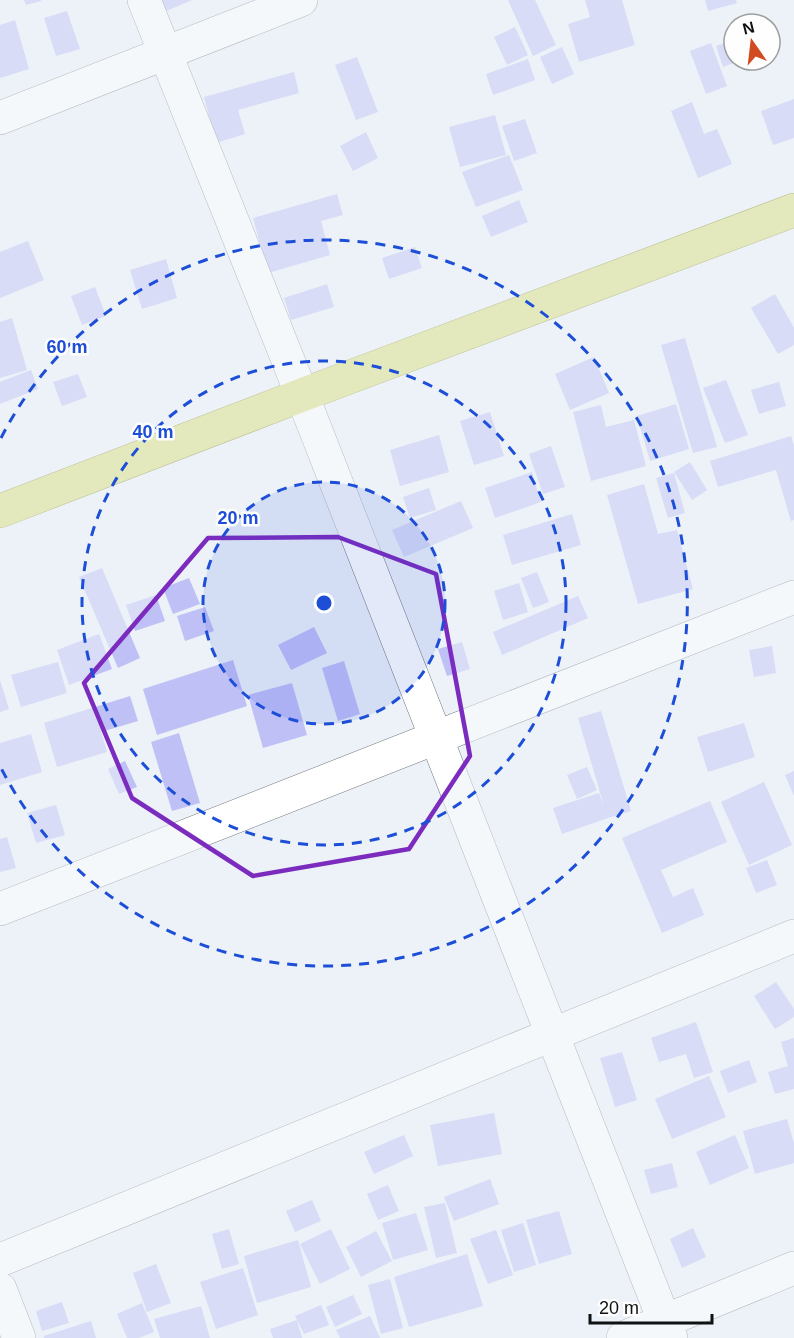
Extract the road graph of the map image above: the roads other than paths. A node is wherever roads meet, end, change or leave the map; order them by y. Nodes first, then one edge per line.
1 (144, 0) edge
2 (301, 0) edge
3 (165, 53) junction
4 (0, 118) edge
5 (794, 210) edge
6 (302, 395) junction
7 (0, 511) edge
8 (794, 597) edge
9 (436, 737) junction
10 (0, 909) edge
11 (794, 936) edge
12 (552, 1035) junction
13 (0, 1260) edge
14 (794, 1268) edge
15 (0, 1289) edge
16 (668, 1330) edge
17 (20, 1338) edge
18 (623, 1338) edge

1 - 3 street
2 - 3 street
3 - 4 street
3 - 6 street
5 - 6 main road
6 - 7 main road
6 - 9 street
8 - 9 street
9 - 10 street
9 - 12 street
11 - 12 street
12 - 13 street
12 - 16 street
14 - 16 street
15 - 17 street
16 - 18 street

